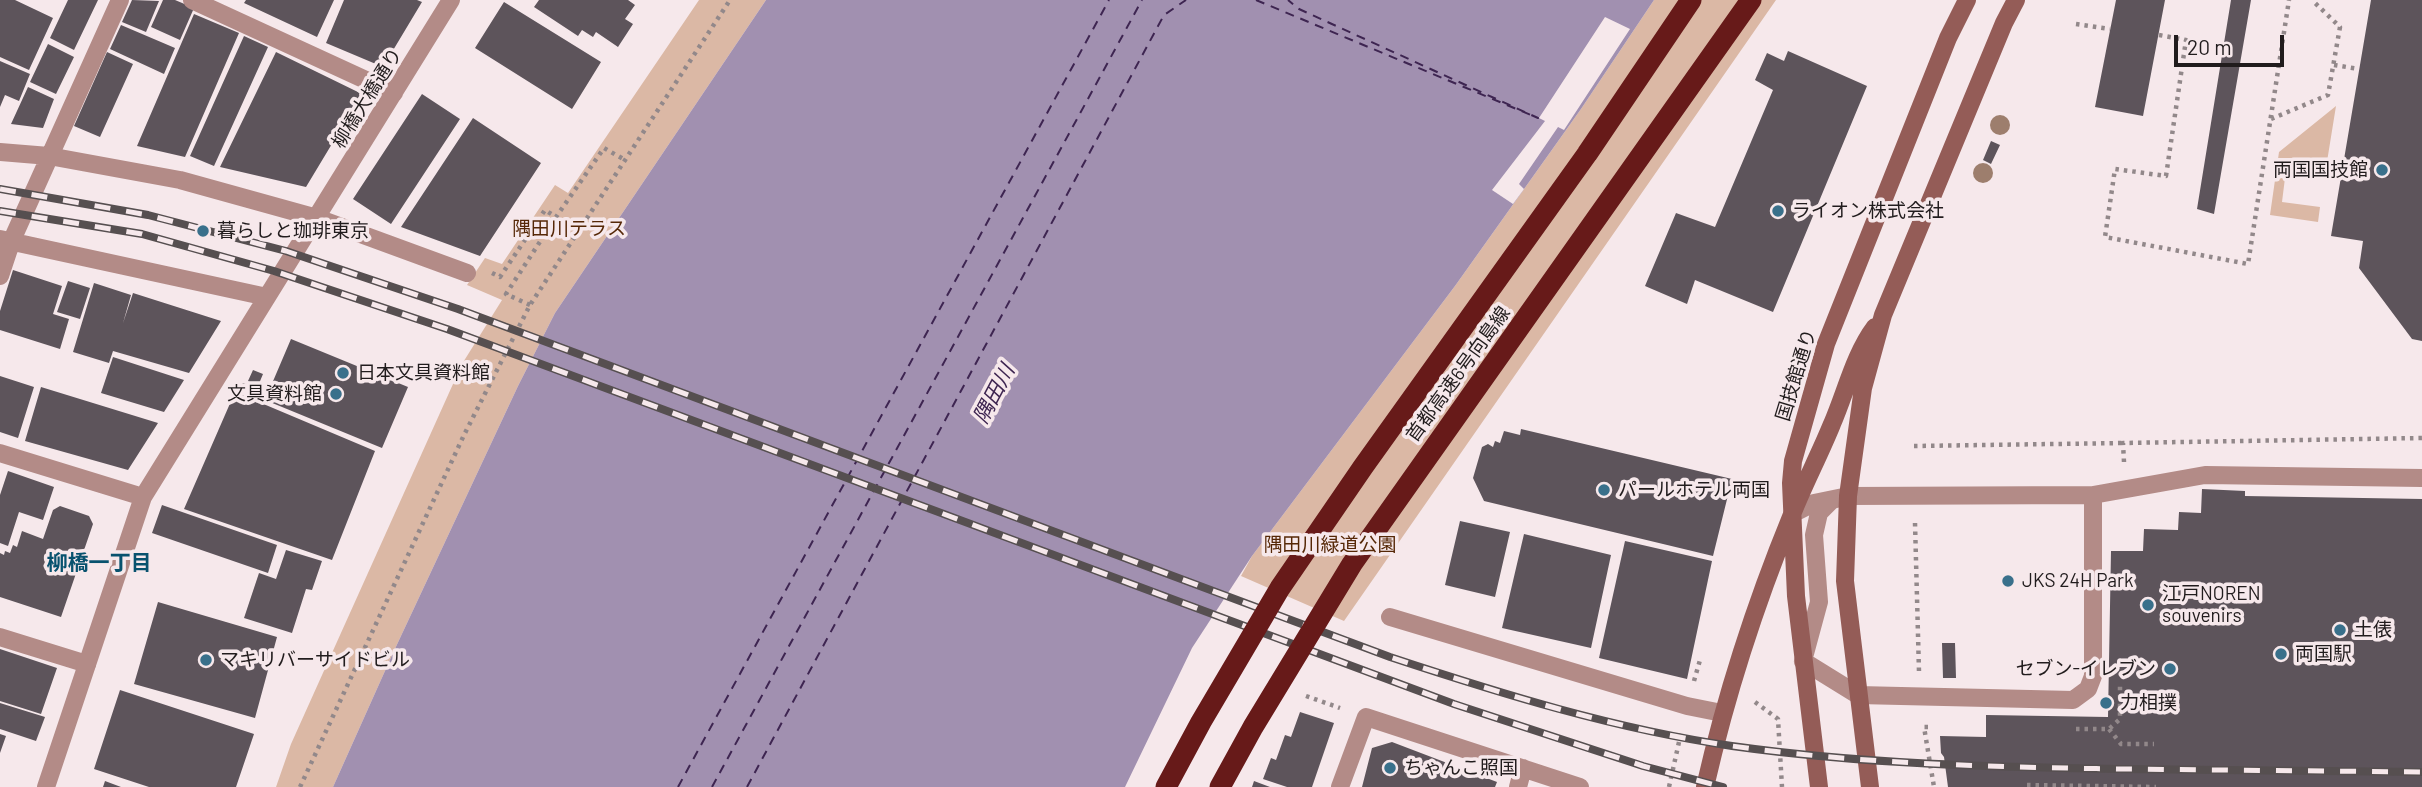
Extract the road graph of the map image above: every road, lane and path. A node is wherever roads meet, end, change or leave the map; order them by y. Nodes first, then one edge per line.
1 (120, 0) edge
2 (192, 0) edge
3 (451, 0) edge
4 (730, 0) edge
5 (1691, 0) edge
6 (1751, 0) edge
7 (1967, 0) edge
8 (2016, 0) edge
9 (2289, 0) edge
10 (2312, 0) edge
11 (2076, 24) dead end
12 (2110, 29) dead end
13 (2159, 35) dead end
14 (2334, 65) junction
15 (2359, 69) dead end
16 (394, 93) junction
17 (2270, 120) junction
18 (0, 152) edge
19 (49, 156) junction
20 (625, 160) junction
21 (317, 218) junction
22 (556, 218) junction
23 (6, 240) edge
24 (467, 273) joint
25 (0, 276) edge
26 (267, 297) junction
27 (530, 304) junction
28 (1883, 315) junction
29 (241, 384) dead end
30 (253, 384) dead end
31 (2422, 438) edge
32 (2123, 443) junction
33 (1914, 446) dead end
34 (0, 453) edge
35 (1794, 461) junction
36 (2422, 478) edge
37 (2124, 489) junction
38 (2093, 495) junction
39 (1848, 496) junction
40 (142, 497) junction
41 (1792, 514) junction
42 (1915, 521) dead end
43 (1766, 578) junction
44 (1390, 617) dead end
45 (0, 637) edge
46 (1803, 661) junction
47 (87, 664) junction
48 (1919, 676) dead end
49 (1301, 694) dead end
50 (1858, 695) junction
51 (1754, 701) dead end
52 (1722, 713) junction
53 (1366, 717) junction
54 (1924, 727) dead end
55 (2109, 729) dead end
56 (2154, 744) dead end
57 (1523, 768) junction
58 (2028, 785) dead end
59 (46, 787) edge
60 (300, 787) edge
61 (1166, 787) edge
62 (1220, 787) edge
63 (1340, 787) edge
64 (1518, 787) edge
65 (1580, 787) edge
66 (1704, 787) edge
67 (1782, 787) edge
68 (1819, 787) edge
69 (1870, 787) edge
70 (1934, 787) edge
71 (2156, 787) edge

1 - 19 street
2 - 16 street
3 - 16 street, 柳橋大橋通り
4 - 20 path
5 - 61 highway, 首都高速6号向島線, bridge
6 - 62 highway, 首都高速6号向島線, bridge
7 - 35 street, 国技館通り
8 - 28 street
9 - 17 path
10 - 14 path
11 - 12 path
13 - 17 path
14 - 15 path
14 - 17 path
16 - 21 street, 柳橋大橋通り
18 - 19 street
19 - 21 street
19 - 23 street
20 - 22 path
20 - 27 path
21 - 24 street
21 - 26 street, 柳橋大橋通り
22 - 24 path
22 - 27 path
23 - 25 street
23 - 26 street
26 - 40 street, 柳橋大橋通り
27 - 60 path
28 - 39 street
28 - 41 street
29 - 30 path
31 - 32 path
32 - 33 path
32 - 37 path
34 - 40 street
35 - 41 street, 国技館通り
35 - 43 street
36 - 37 street
37 - 38 street
38 - 39 street
38 - 50 street
39 - 41 street
39 - 46 street
39 - 50 street
40 - 47 street, 柳橋大橋通り
41 - 43 street
41 - 46 street, 国技館通り
42 - 48 path
43 - 52 street
44 - 52 street
45 - 47 street
46 - 50 street
46 - 68 street, 国技館通り
47 - 59 street, 柳橋大橋通り
49 - 53 path
50 - 69 street
51 - 67 path
52 - 66 street
53 - 57 street
53 - 63 street
54 - 70 path
55 - 56 path
57 - 64 street
57 - 65 street
58 - 71 path

